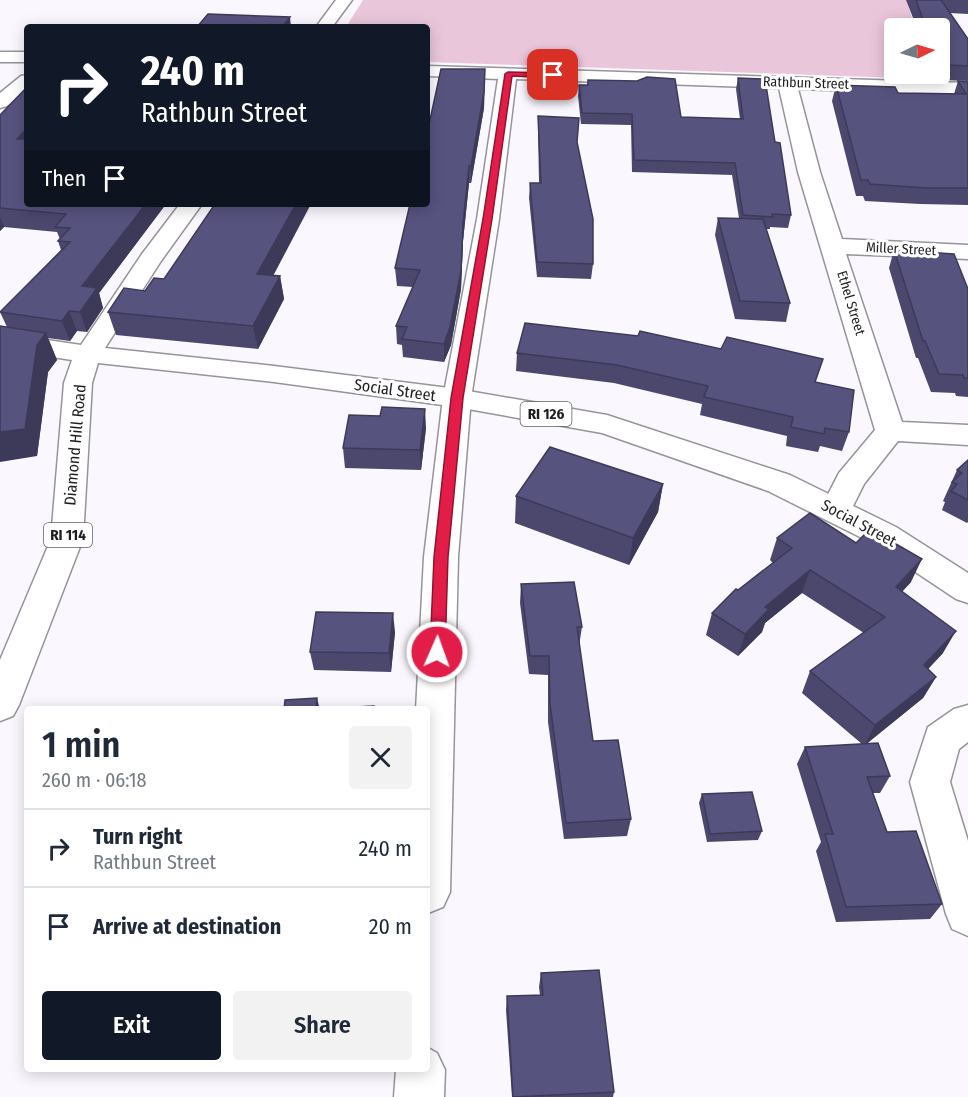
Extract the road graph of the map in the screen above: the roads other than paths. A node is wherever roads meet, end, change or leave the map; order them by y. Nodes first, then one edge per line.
1 (344, 0) edge
2 (326, 24) edge
3 (0, 57) edge
4 (24, 57) edge
5 (430, 71) edge
6 (508, 74) junction
7 (24, 82) edge
8 (786, 82) junction
9 (968, 89) edge
10 (0, 102) edge
11 (189, 207) edge
12 (834, 246) junction
13 (968, 252) edge
14 (0, 341) edge
15 (88, 354) junction
16 (457, 398) junction
17 (890, 431) junction
18 (968, 435) edge
19 (836, 510) junction
20 (968, 590) edge
21 (0, 705) edge
22 (968, 721) edge
23 (430, 840) edge
24 (968, 914) edge
25 (420, 1072) edge
26 (419, 1097) edge

1 - 2 street
3 - 4 street
5 - 6 street, Rathbun Street
6 - 8 street, Rathbun Street
6 - 16 street
7 - 10 street
8 - 9 street, Rathbun Street
8 - 12 street, Ethel Street
11 - 15 street, Diamond Hill Road / RI 114
12 - 13 street, Miller Street
12 - 17 street, Ethel Street
14 - 15 street, Social Street
15 - 16 street, Social Street / RI 126
15 - 21 street, Diamond Hill Road / RI 114
16 - 19 street, Social Street / RI 126
16 - 23 street
17 - 18 street
17 - 19 street
19 - 20 street, Social Street / RI 126
22 - 24 street
25 - 26 street

